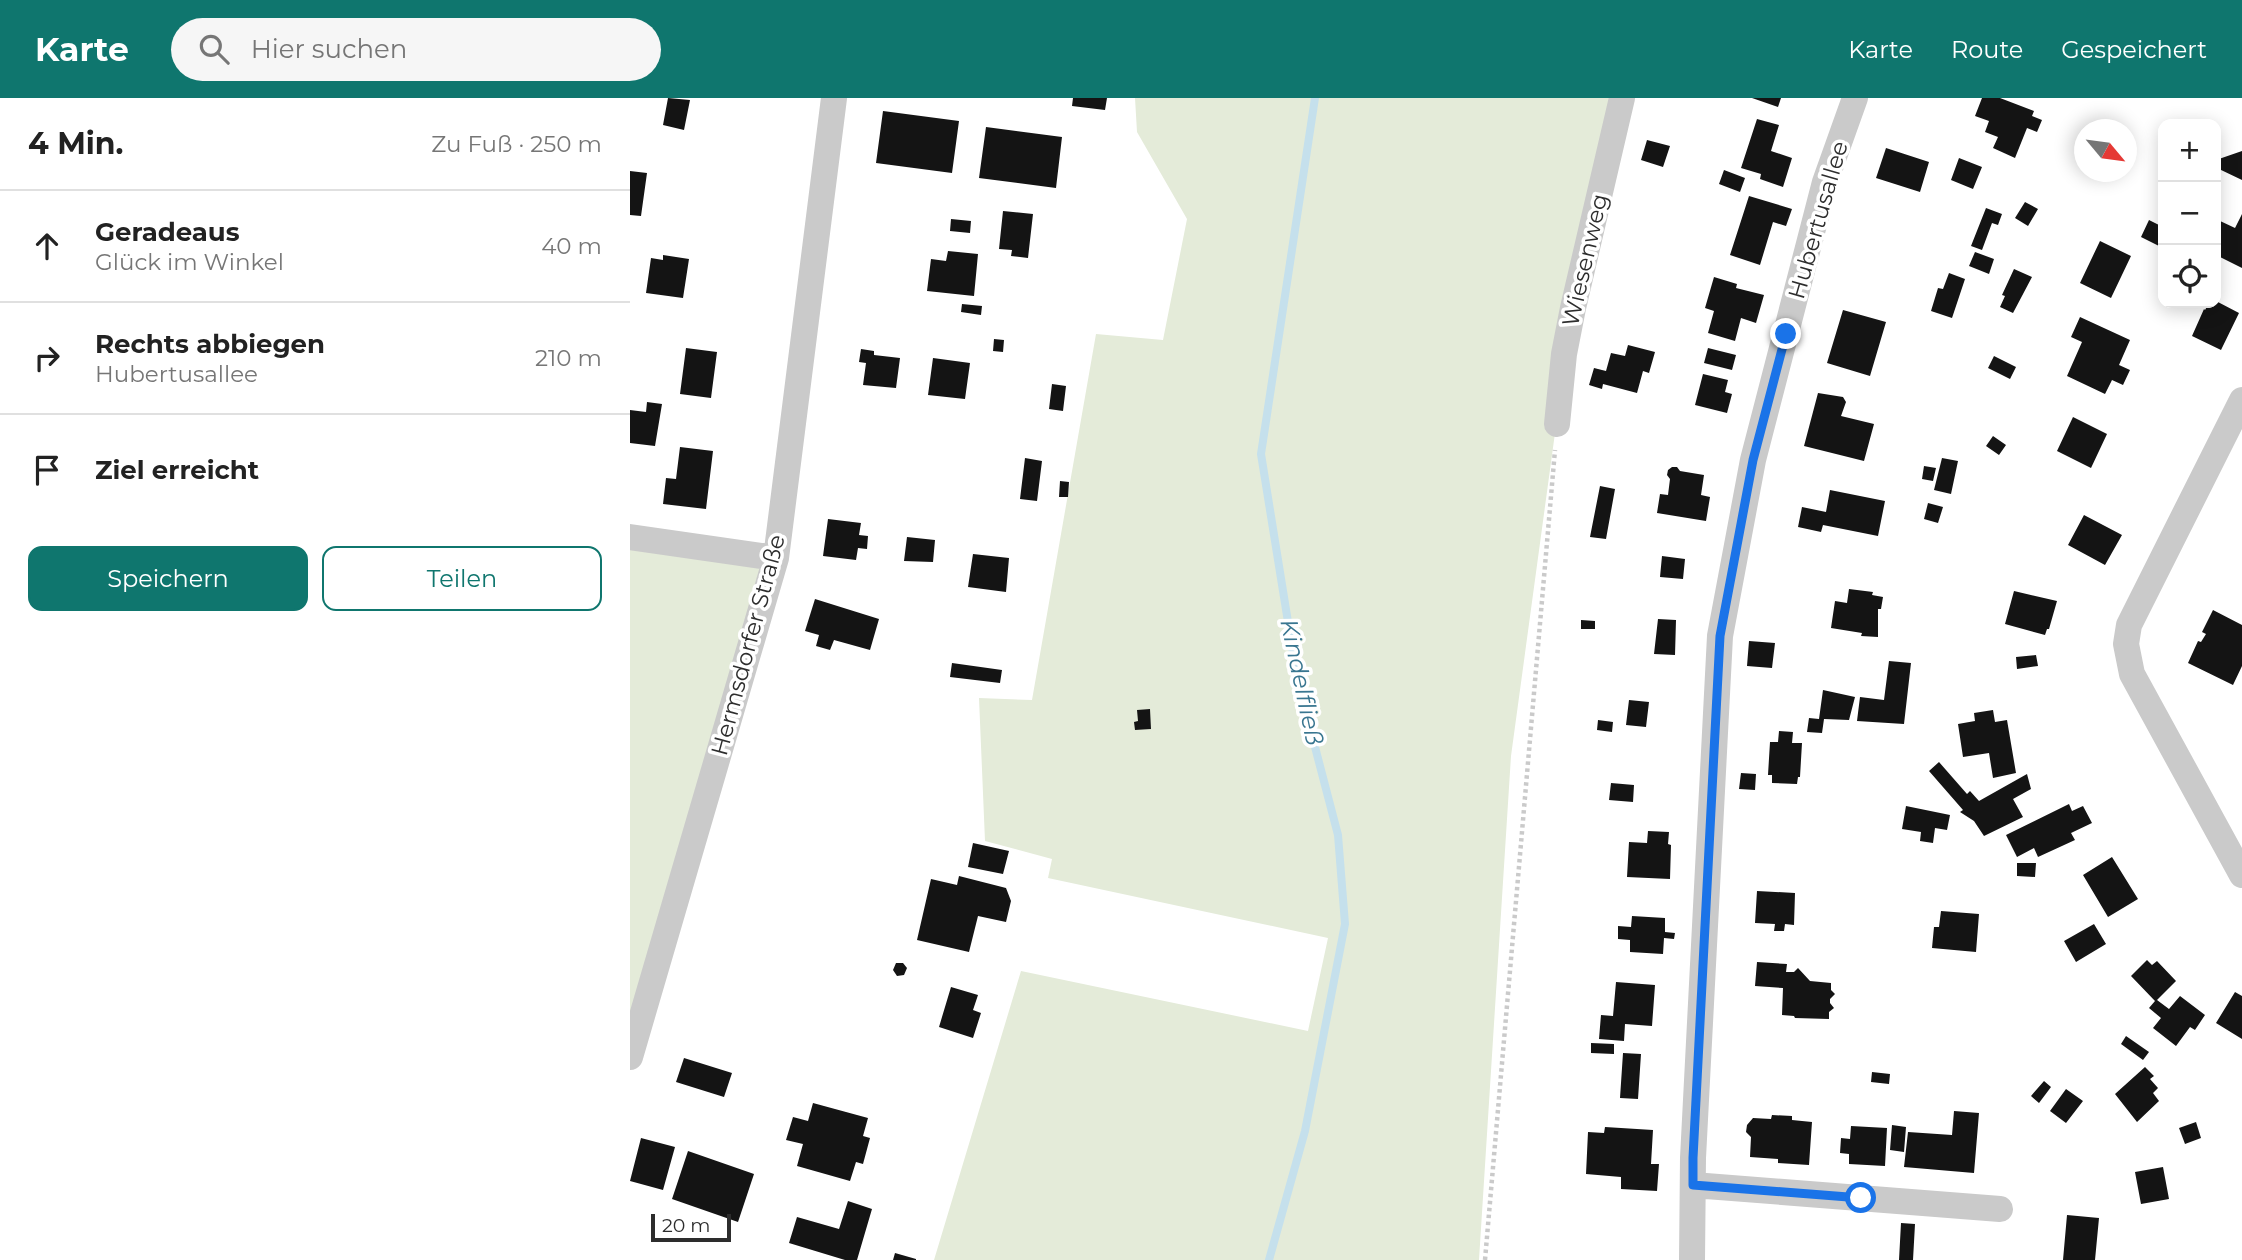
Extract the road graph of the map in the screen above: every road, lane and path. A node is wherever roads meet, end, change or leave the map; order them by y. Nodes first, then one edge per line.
1 (834, 98) edge
2 (1622, 98) edge
3 (1855, 98) edge
4 (2242, 400) edge
5 (1557, 424) joint
6 (630, 537) edge
7 (776, 558) junction
8 (2242, 875) edge
9 (630, 1057) edge
10 (1693, 1185) junction
11 (2000, 1209) dead end
12 (1485, 1260) edge
13 (1692, 1260) edge

1 - 7 street, Hermsdorfer Straße
2 - 5 street, Wiesenweg
3 - 10 street, Hubertusallee
4 - 8 street
5 - 12 path
6 - 7 street
7 - 9 street, Hermsdorfer Straße
10 - 11 street
10 - 13 street, Hubertusallee

